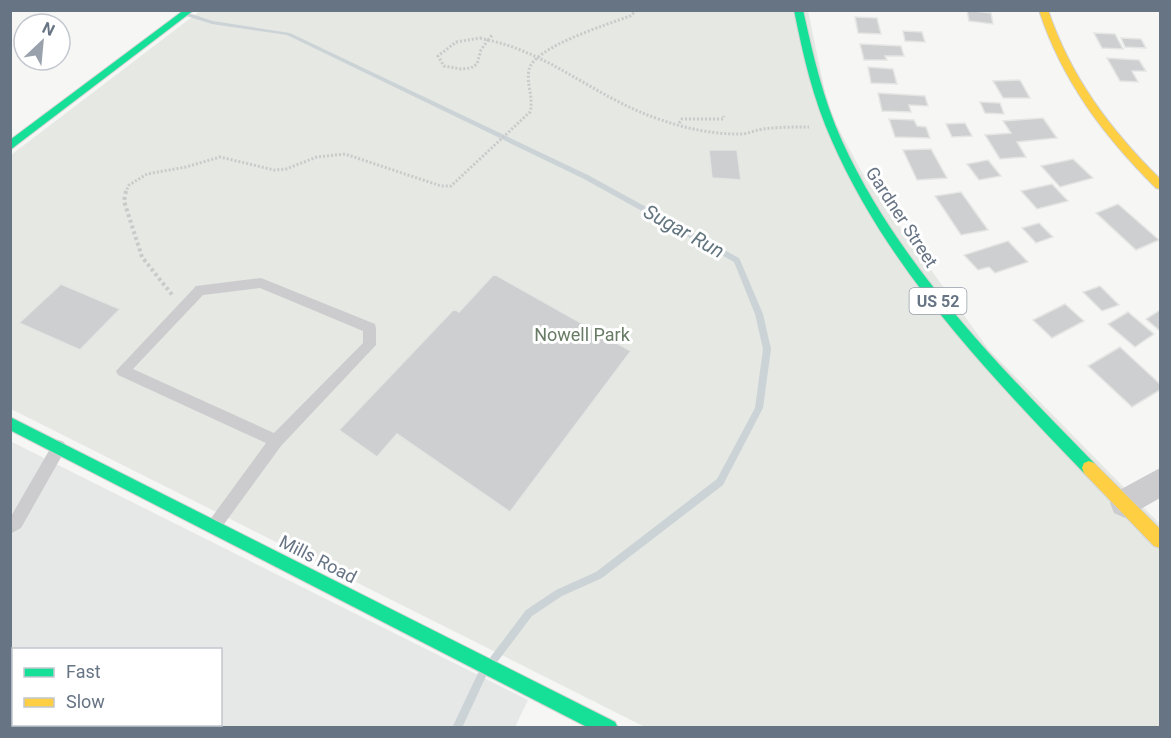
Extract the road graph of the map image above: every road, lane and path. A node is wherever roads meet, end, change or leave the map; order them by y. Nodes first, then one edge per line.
1 (190, 10) edge
2 (637, 10) edge
3 (798, 10) edge
4 (1043, 10) edge
5 (488, 32) dead end
6 (464, 34) dead end
7 (533, 48) dead end
8 (543, 54) junction
9 (724, 116) dead end
10 (679, 123) junction
11 (828, 126) junction
12 (10, 146) edge
13 (1161, 185) edge
14 (183, 308) junction
15 (10, 423) edge
16 (276, 441) junction
17 (59, 447) junction
18 (1161, 482) edge
19 (1125, 503) junction
20 (214, 526) junction
21 (10, 527) edge
22 (1161, 540) edge
23 (609, 728) edge

1 - 12 main road
2 - 8 path
3 - 11 main road, Gardner Street / US 52
4 - 13 main road
5 - 6 path
7 - 8 path
8 - 10 path
8 - 14 path
9 - 10 path
10 - 11 path
11 - 19 main road, Gardner Street / US 52
14 - 16 lane
14 - 16 lane
15 - 17 main road, Mills Road
16 - 20 lane
17 - 20 main road, Mills Road
17 - 21 lane
18 - 19 street
19 - 22 main road, Gardner Street / US 52
20 - 23 main road, Mills Road

